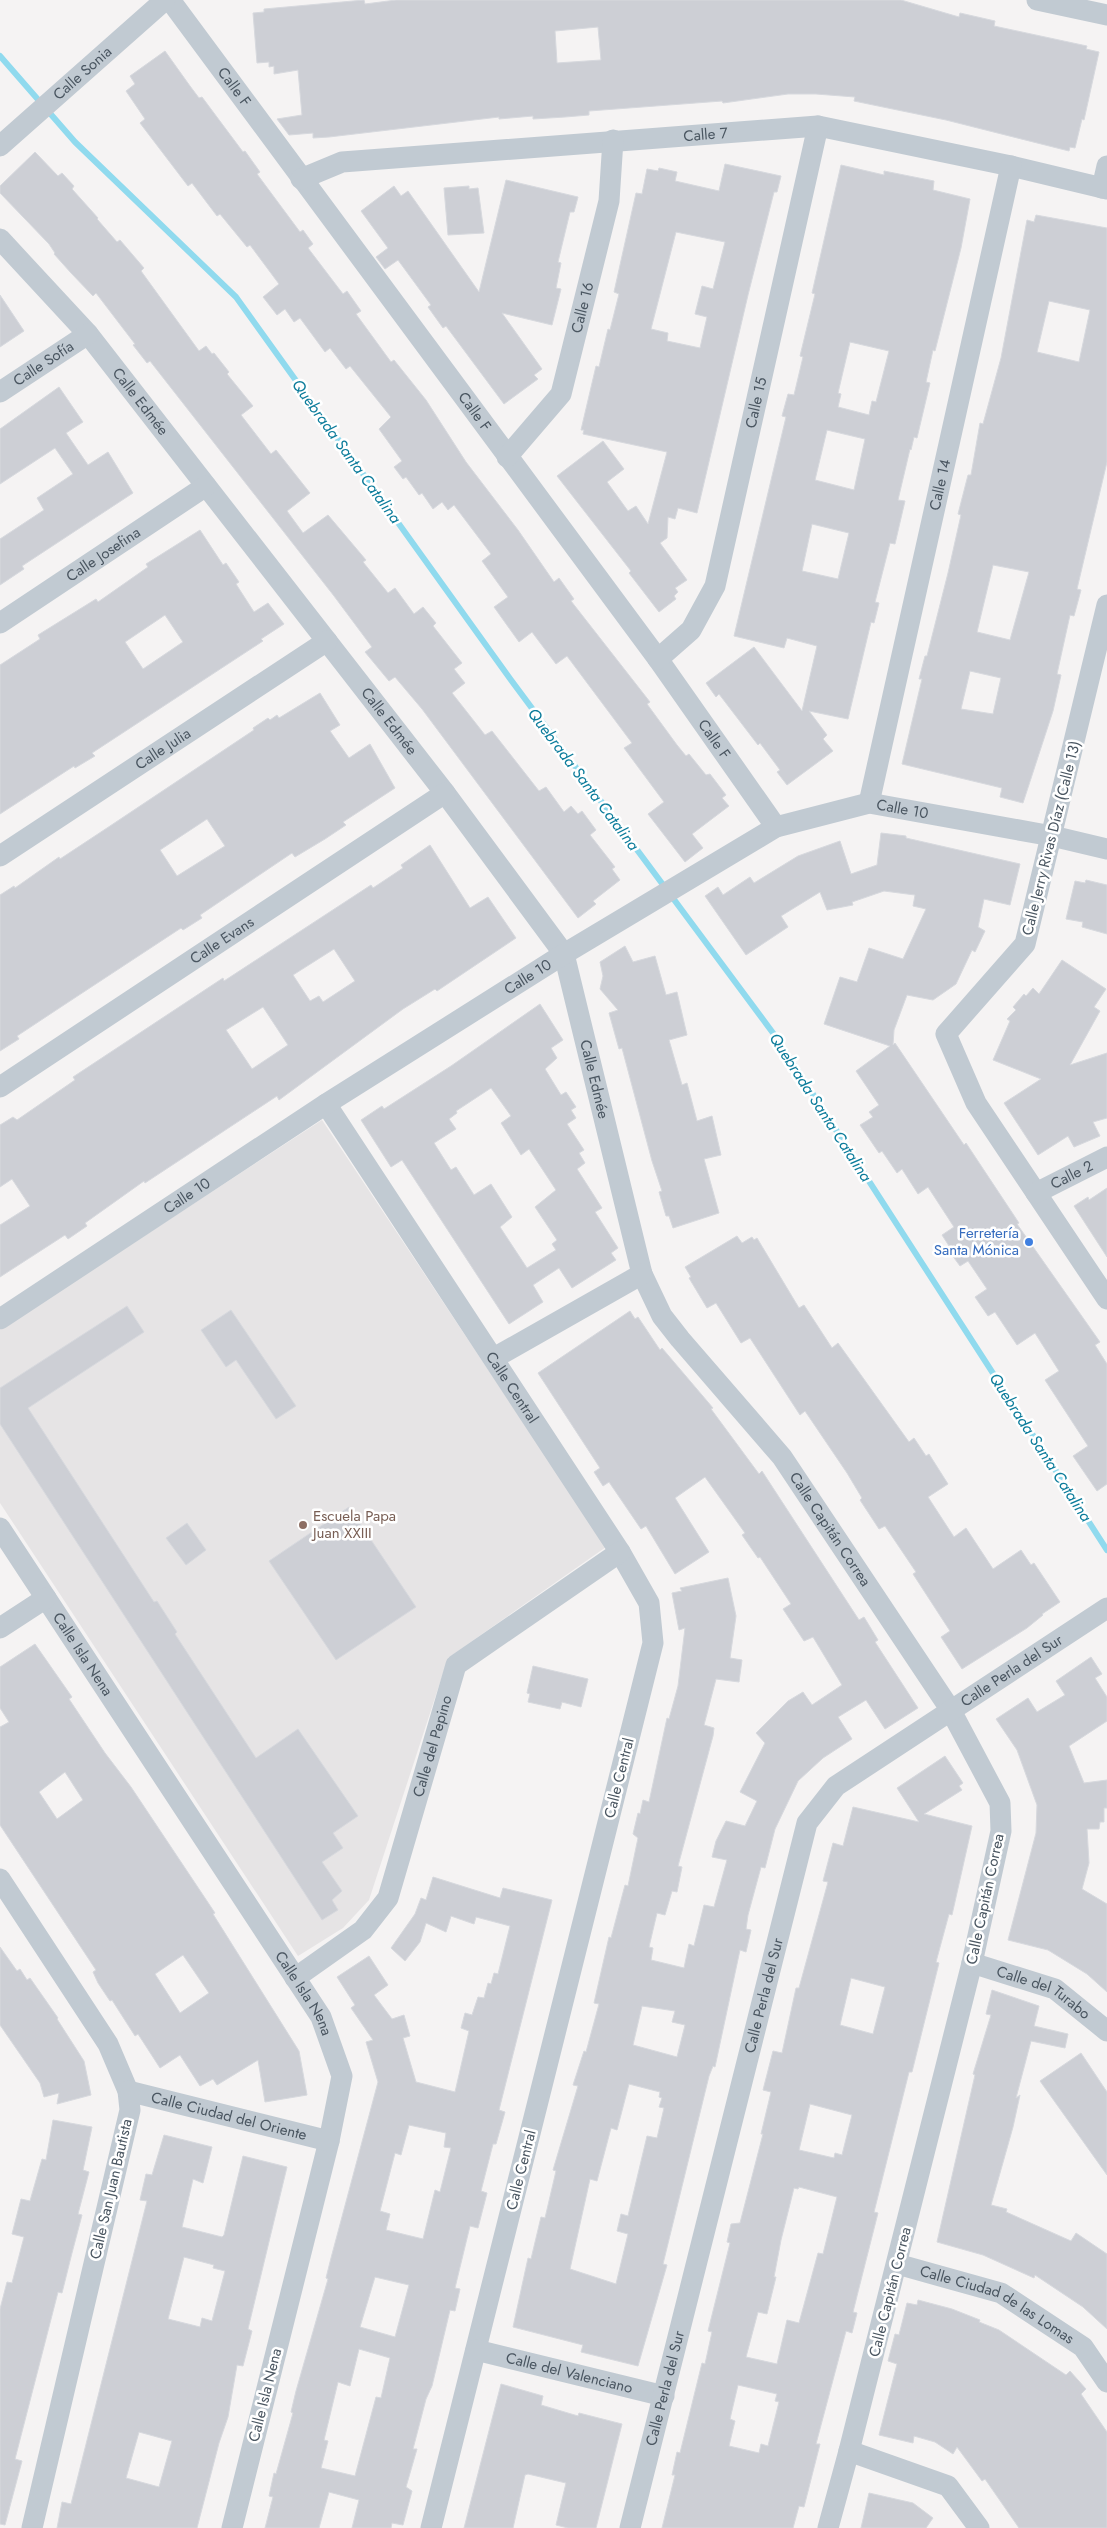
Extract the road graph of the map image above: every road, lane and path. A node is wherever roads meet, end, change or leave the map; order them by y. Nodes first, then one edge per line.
1 (165, 0) edge
2 (170, 0) edge
3 (1036, 0) edge
4 (1107, 15) edge
5 (818, 126) junction
6 (613, 140) junction
7 (0, 146) edge
8 (1011, 166) junction
9 (1107, 166) edge
10 (301, 179) junction
11 (1104, 188) edge
12 (0, 239) edge
13 (88, 334) junction
14 (0, 392) edge
15 (508, 457) junction
16 (206, 486) junction
17 (1107, 605) edge
18 (0, 623) edge
19 (326, 641) junction
20 (658, 659) junction
21 (445, 793) junction
22 (869, 804) junction
23 (776, 827) junction
24 (1052, 836) junction
25 (1107, 849) edge
26 (0, 856) edge
27 (564, 954) junction
28 (0, 1087) edge
29 (326, 1104) junction
30 (1107, 1157) edge
31 (1036, 1193) junction
32 (642, 1274) junction
33 (1107, 1299) edge
34 (0, 1319) edge
35 (494, 1358) junction
36 (0, 1528) edge
37 (620, 1552) junction
38 (46, 1598) junction
39 (1107, 1608) edge
40 (0, 1628) edge
41 (950, 1709) junction
42 (0, 1879) edge
43 (972, 1963) junction
44 (295, 1978) junction
45 (1107, 2031) edge
46 (128, 2091) junction
47 (329, 2141) junction
48 (897, 2264) junction
49 (476, 2350) junction
50 (1107, 2382) edge
51 (664, 2396) junction
52 (850, 2451) junction
53 (32, 2528) edge
54 (232, 2528) edge
55 (431, 2528) edge
56 (630, 2528) edge
57 (828, 2528) edge
58 (979, 2528) edge

1 - 7 street, Calle Sonia
2 - 10 street, Calle F
3 - 4 street
5 - 6 street, Calle 7
5 - 8 street, Calle 7
5 - 20 street, Calle 15
6 - 10 street, Calle 7
6 - 15 street, Calle 16
8 - 11 street, Calle 7
8 - 22 street, Calle 14
9 - 11 street
10 - 15 street, Calle F
12 - 13 street, Calle Edmée
13 - 14 street, Calle Sofía
13 - 16 street, Calle Edmée
15 - 20 street, Calle F
16 - 18 street, Calle Josefina
16 - 19 street, Calle Edmée
17 - 24 street, Calle Jerry Rivas Díaz (Calle 13)
19 - 21 street, Calle Edmée
19 - 26 street, Calle Julia
20 - 23 street, Calle F
21 - 27 street, Calle Edmée
21 - 28 street, Calle Evans
22 - 23 street, Calle 10
22 - 24 street, Calle 10
23 - 27 street, Calle 10
24 - 25 street, Calle 10
24 - 31 street, Calle Jerry Rivas Díaz (Calle 13)
27 - 29 street, Calle 10
27 - 32 street, Calle Edmée
29 - 34 street, Calle 10
29 - 35 street, Calle Central
30 - 31 street, Calle 2
31 - 33 street, Calle Jerry Rivas Díaz (Calle 13)
32 - 35 street
32 - 41 street, Calle Capitán Correa
35 - 37 street, Calle Central
36 - 38 street, Calle Isla Nena
37 - 44 street, Calle del Pepino
37 - 49 street, Calle Central
38 - 40 street
38 - 44 street, Calle Isla Nena
39 - 41 street, Calle Perla del Sur
41 - 43 street, Calle Capitán Correa
41 - 51 street, Calle Perla del Sur
42 - 46 street, Calle San Juan Bautista
43 - 45 street, Calle del Turabo
43 - 48 street, Calle Capitán Correa
44 - 47 street, Calle Isla Nena
46 - 47 street, Calle Ciudad del Oriente
46 - 53 street, Calle San Juan Bautista
47 - 54 street, Calle Isla Nena
48 - 50 street, Calle Ciudad de las Lomas
48 - 52 street, Calle Capitán Correa
49 - 51 street, Calle del Valenciano
49 - 55 street, Calle Central
51 - 56 street, Calle Perla del Sur
52 - 57 street, Calle Capitán Correa
52 - 58 street

